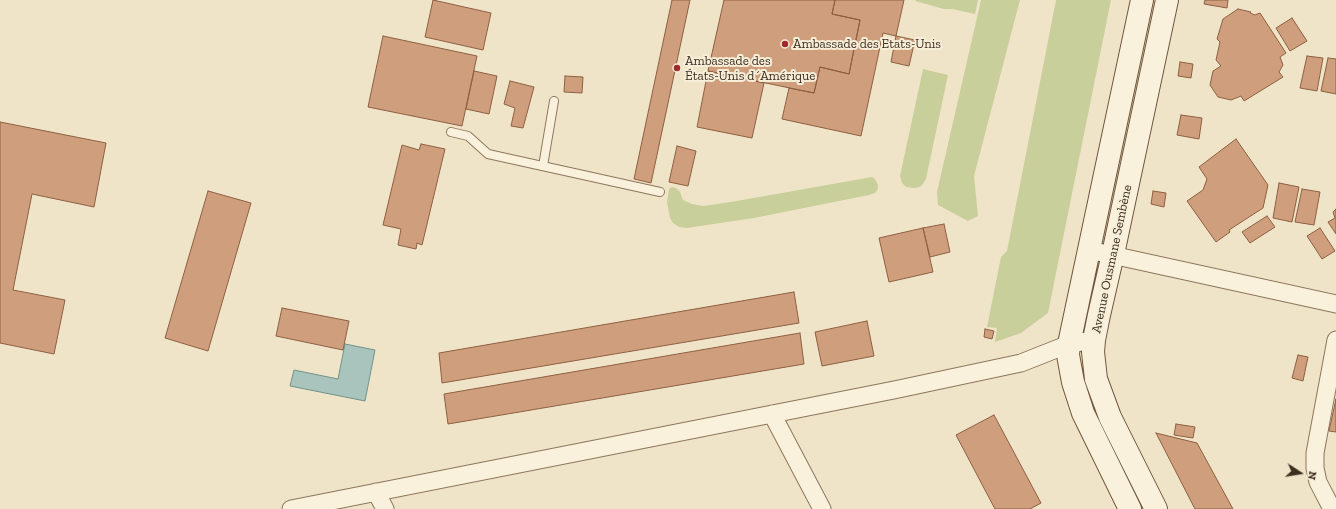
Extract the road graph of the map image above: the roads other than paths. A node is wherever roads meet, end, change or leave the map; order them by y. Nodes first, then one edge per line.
1 (1142, 0) edge
2 (1167, 0) edge
3 (554, 101) dead end
4 (451, 132) dead end
5 (543, 166) junction
6 (660, 192) dead end
7 (1089, 250) junction
8 (1113, 254) junction
9 (1336, 304) edge
10 (1094, 340) junction
11 (1336, 340) edge
12 (1069, 344) junction
13 (772, 414) junction
14 (1318, 482) junction
15 (1336, 486) edge
16 (376, 492) junction
17 (291, 509) edge
18 (385, 509) edge
19 (822, 509) edge
20 (1130, 509) edge
21 (1156, 509) edge
22 (1332, 509) edge

1 - 7 main road, Avenue Ousmane Sembène
2 - 8 main road, Avenue Ousmane Sembène
3 - 5 lane
4 - 5 lane
5 - 6 lane
7 - 8 street
7 - 12 main road, Avenue Ousmane Sembène
8 - 9 street
8 - 10 main road, Avenue Ousmane Sembène
10 - 12 street
10 - 21 main road, Avenue Ousmane Sembène
11 - 14 street
12 - 13 street
12 - 20 main road, Avenue Ousmane Sembène
13 - 16 street
13 - 19 street
14 - 15 street
14 - 22 street
16 - 17 street
16 - 18 street

